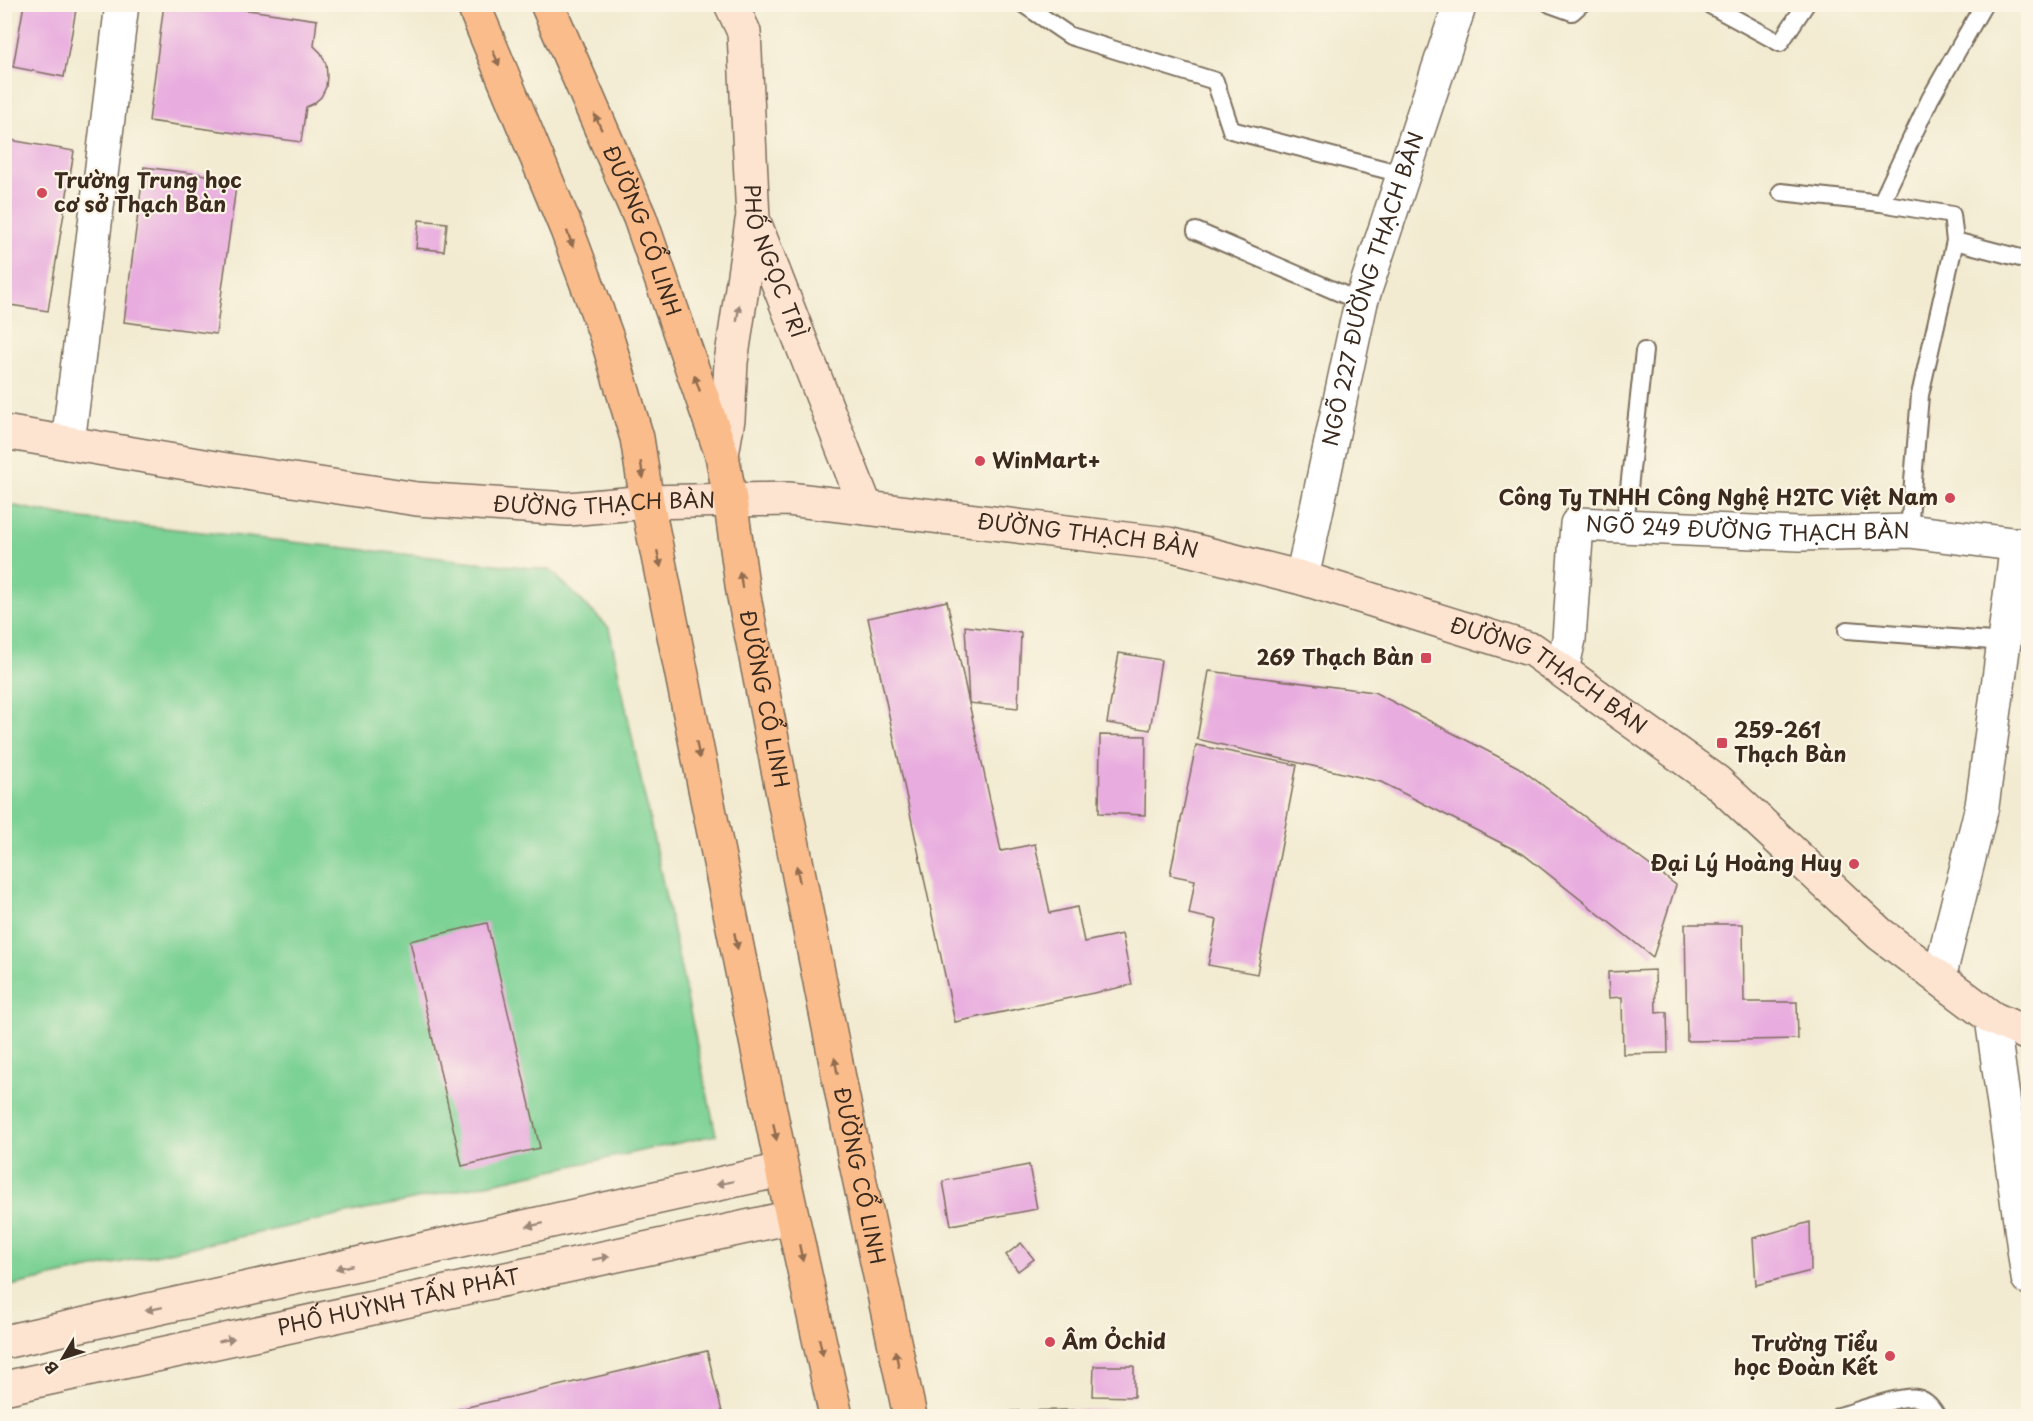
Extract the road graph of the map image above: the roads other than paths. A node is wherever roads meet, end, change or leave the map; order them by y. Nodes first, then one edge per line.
1 (122, 4) edge
2 (473, 4) edge
3 (547, 4) edge
4 (1023, 4) edge
5 (1460, 4) edge
6 (1550, 4) edge
7 (1581, 4) edge
8 (1708, 4) edge
9 (1806, 4) edge
10 (1984, 4) edge
11 (742, 14) edge
12 (1402, 174) junction
13 (1781, 192) dead end
14 (1881, 203) junction
15 (753, 219) junction
16 (1196, 231) dead end
17 (1955, 241) junction
18 (2028, 260) edge
19 (1361, 302) junction
20 (1644, 351) dead end
21 (4, 432) edge
22 (68, 443) junction
23 (722, 455) junction
24 (730, 499) junction
25 (647, 501) junction
26 (866, 508) junction
27 (1624, 525) junction
28 (1909, 531) junction
29 (2023, 545) edge
30 (1302, 578) junction
31 (1847, 630) dead end
32 (2005, 642) junction
33 (1562, 670) junction
34 (1939, 978) junction
35 (1992, 1018) junction
36 (2028, 1034) edge
37 (782, 1170) junction
38 (792, 1217) junction
39 (2028, 1278) edge
40 (4, 1342) edge
41 (4, 1388) edge
42 (837, 1416) edge
43 (910, 1416) edge
44 (1839, 1416) edge
45 (1937, 1416) edge

1 - 22 street
2 -> 25 main road
23 -> 3 main road, ĐƯỜNG CỔ LINH
4 - 12 lane
5 - 12 street, NGÕ 227 ĐƯỜNG THẠCH BÀN
6 - 7 lane
8 - 9 lane
10 - 14 lane
11 - 15 street, PHỐ NGỌC TRÌ
12 - 19 street, NGÕ 227 ĐƯỜNG THẠCH BÀN
13 - 14 lane
14 - 17 lane
23 -> 15 street
15 - 26 street, PHỐ NGỌC TRÌ
16 - 19 lane
17 - 18 lane
17 - 28 lane
19 - 30 street, NGÕ 227 ĐƯỜNG THẠCH BÀN
20 - 27 lane
21 - 22 street, ĐƯỜNG THẠCH BÀN
22 - 25 street, ĐƯỜNG THẠCH BÀN
23 - 24 main road, ĐƯỜNG CỔ LINH
24 - 25 street, ĐƯỜNG THẠCH BÀN
24 - 26 street, ĐƯỜNG THẠCH BÀN
43 -> 24 main road, ĐƯỜNG CỔ LINH
25 -> 37 main road
26 - 30 street, ĐƯỜNG THẠCH BÀN
27 - 28 street, NGÕ 249 ĐƯỜNG THẠCH BÀN
27 - 33 street, NGÕ 249 ĐƯỜNG THẠCH BÀN
28 - 29 street, NGÕ 249 ĐƯỜNG THẠCH BÀN
29 - 32 street
30 - 33 street, ĐƯỜNG THẠCH BÀN
31 - 32 lane
32 - 34 street
33 - 34 street, ĐƯỜNG THẠCH BÀN
34 - 35 street, ĐƯỜNG THẠCH BÀN
35 - 36 street, ĐƯỜNG THẠCH BÀN
35 - 39 street
37 - 38 main road
37 -> 40 street
41 -> 38 street, PHỐ HUỲNH TẤN PHÁT
38 -> 42 main road
44 - 45 lane

